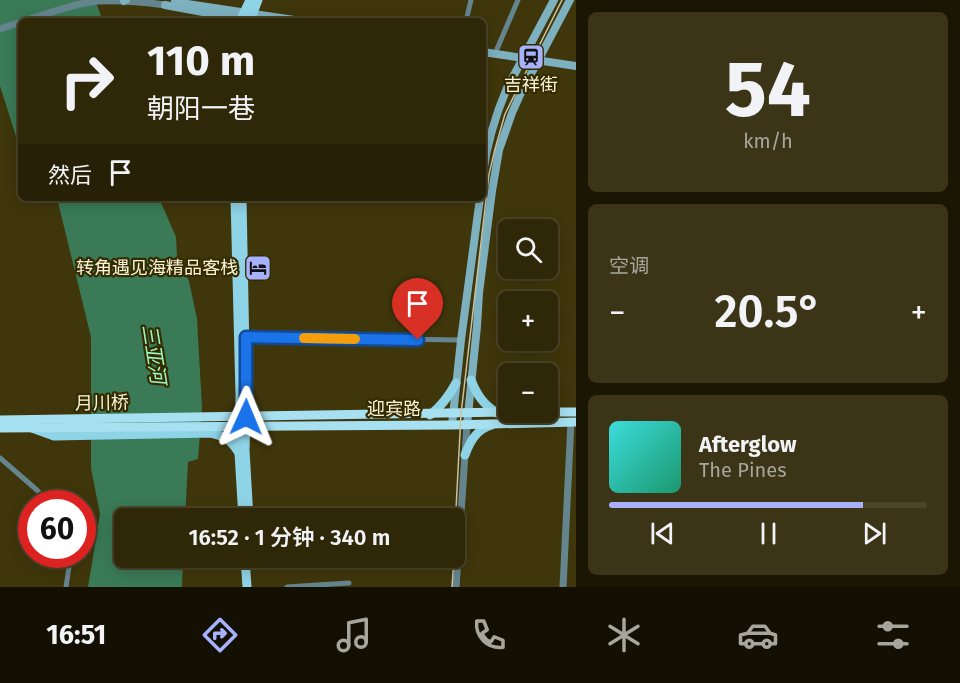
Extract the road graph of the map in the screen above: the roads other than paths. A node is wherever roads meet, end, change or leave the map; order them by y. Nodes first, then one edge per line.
1 (117, 0) edge
2 (125, 0) edge
3 (175, 0) edge
4 (250, 0) edge
5 (258, 0) edge
6 (471, 0) edge
7 (518, 0) edge
8 (554, 0) edge
9 (570, 0) edge
10 (165, 5) joint
11 (35, 18) edge
12 (246, 18) edge
13 (467, 18) edge
14 (18, 24) edge
15 (0, 29) edge
16 (486, 49) edge
17 (497, 49) junction
18 (486, 50) edge
19 (524, 56) junction
20 (540, 58) junction
21 (576, 61) edge
22 (576, 66) edge
23 (486, 156) edge
24 (235, 201) edge
25 (242, 201) edge
26 (480, 201) edge
27 (246, 337) junction
28 (461, 340) junction
29 (471, 380) junction
30 (456, 383) junction
31 (558, 412) edge
32 (576, 412) edge
33 (497, 413) joint
34 (453, 414) junction
35 (468, 414) junction
36 (430, 415) junction
37 (0, 420) edge
38 (243, 422) junction
39 (573, 422) edge
40 (494, 424) junction
41 (452, 425) junction
42 (466, 425) junction
43 (211, 426) junction
44 (0, 428) edge
45 (65, 428) junction
46 (238, 453) junction
47 (465, 455) junction
48 (0, 458) edge
49 (37, 490) edge
50 (242, 508) edge
51 (248, 508) edge
52 (69, 568) edge
53 (246, 568) edge
54 (252, 568) edge
55 (350, 583) dead end
56 (66, 587) edge
57 (247, 587) edge
58 (253, 587) edge
59 (287, 587) edge
60 (456, 587) edge
61 (563, 587) edge

1 - 2 street
1 - 11 street
2 - 10 street
3 - 12 main road
4 - 12 main road
5 - 12 main road
6 - 13 street
7 - 17 street
8 - 19 main road
9 - 20 main road
10 - 12 main road
14 - 15 street
16 - 17 main road
17 - 19 main road
18 - 19 main road
19 - 20 main road
19 - 23 main road
20 - 21 main road
20 - 22 main road
20 - 29 main road
24 - 38 main road
25 - 27 main road
26 - 28 main road
27 - 28 street
27 - 38 main road
28 - 30 main road
29 - 33 main road
29 - 35 main road
30 - 34 main road
30 - 36 main road
31 - 32 highway
33 - 35 highway, 迎宾路
34 - 35 highway, 迎宾路
34 - 36 highway, 迎宾路
34 - 41 main road
35 - 42 main road
36 - 38 highway, 迎宾路
37 - 45 highway
38 - 41 highway, 迎宾路
38 - 43 highway, 迎宾路
38 - 46 main road
38 - 51 main road
39 - 40 highway, 迎宾路
39 - 61 street
40 - 42 highway, 迎宾路
40 - 47 main road
41 - 42 highway, 迎宾路
42 - 47 street
43 - 45 highway, 月川桥
43 - 46 main road
44 - 45 highway
46 - 50 main road
47 - 60 street
48 - 49 street
52 - 56 street
53 - 57 main road
54 - 58 main road
55 - 59 street

